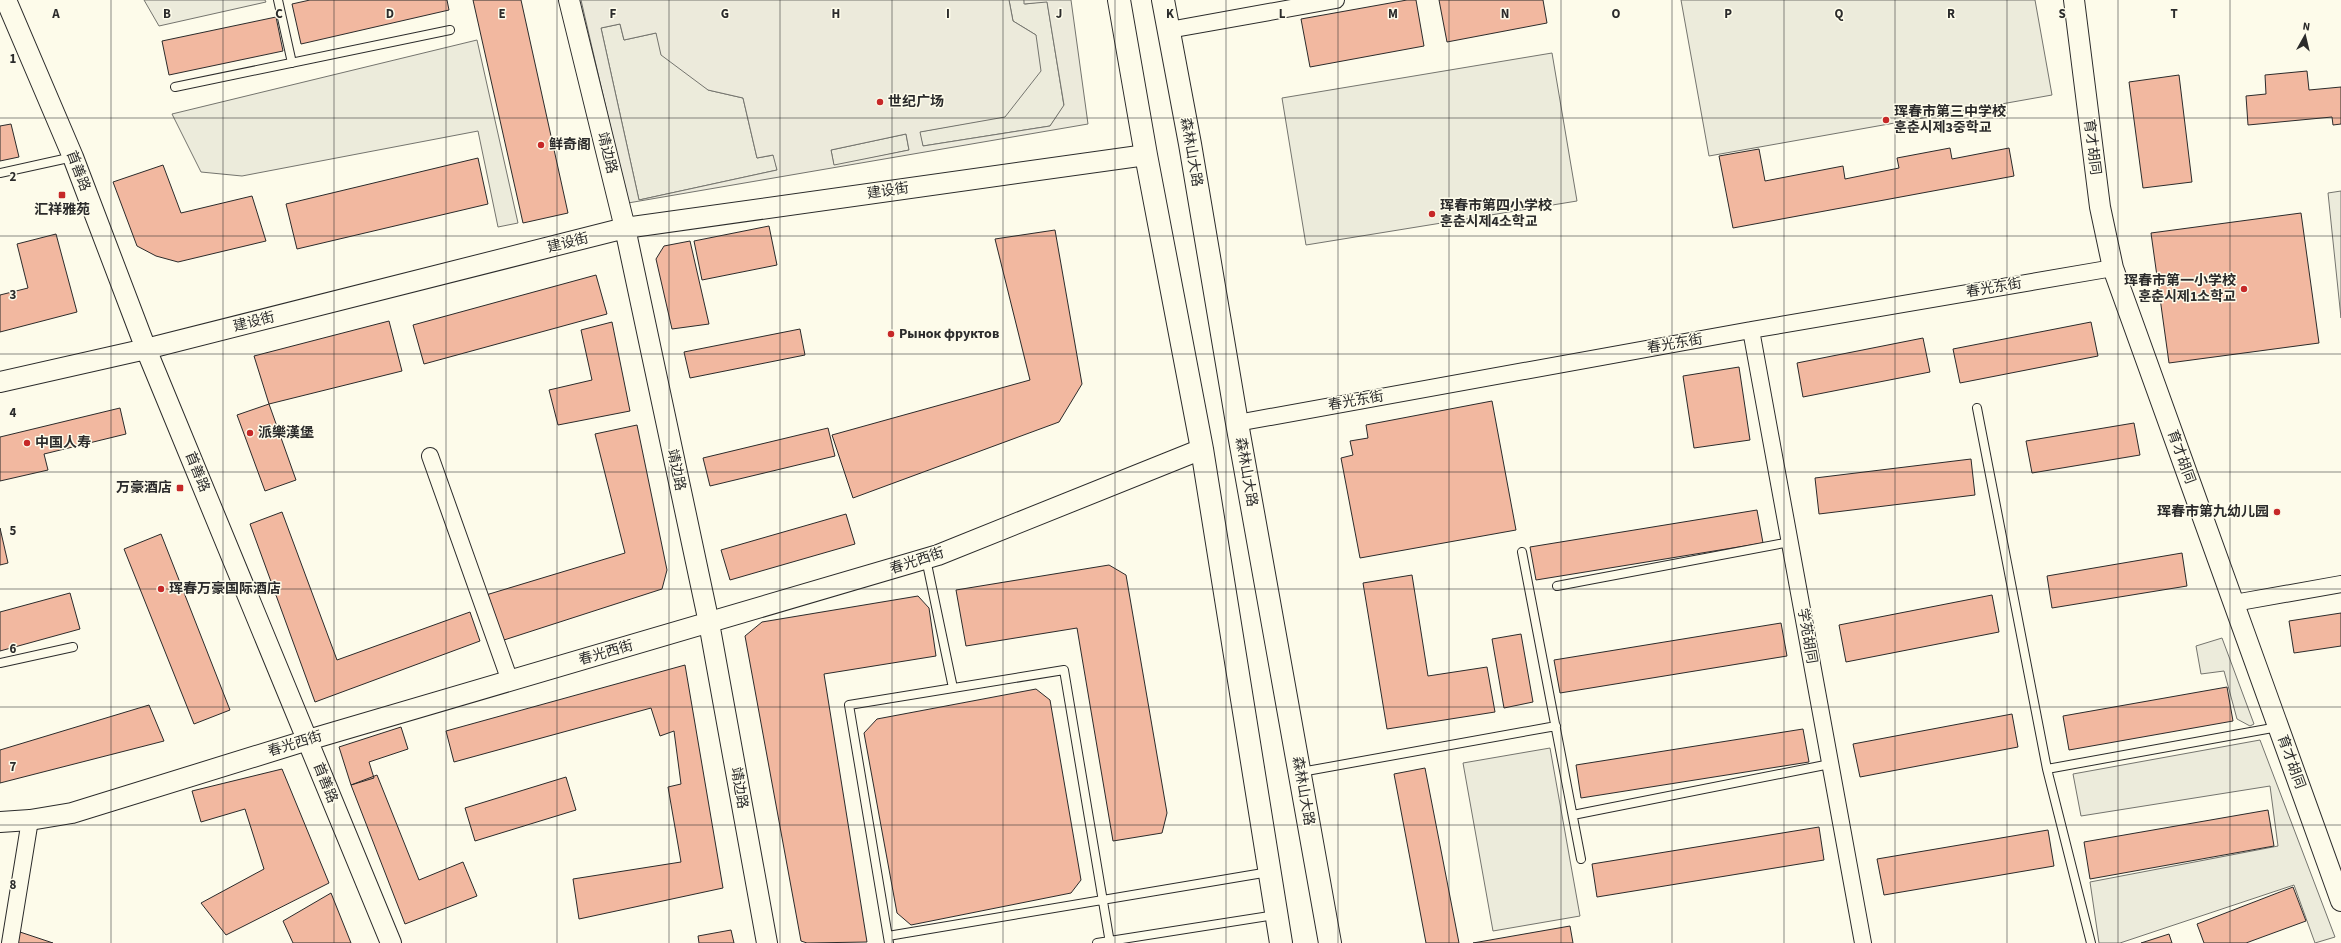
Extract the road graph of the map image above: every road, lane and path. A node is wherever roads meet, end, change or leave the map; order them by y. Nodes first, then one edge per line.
1 (6, 0) edge
2 (278, 0) edge
3 (569, 0) edge
4 (1119, 0) edge
5 (1163, 0) edge
6 (1336, 0) edge
7 (2074, 0) edge
8 (450, 30) dead end
9 (1169, 30) junction
10 (292, 63) junction
11 (175, 87) dead end
12 (1146, 155) junction
13 (73, 157) junction
14 (0, 173) edge
15 (625, 228) junction
16 (2113, 268) junction
17 (1751, 330) junction
18 (146, 349) junction
19 (0, 382) edge
20 (1976, 408) dead end
21 (1237, 423) junction
22 (1202, 449) junction
23 (430, 456) dead end
24 (1790, 542) junction
25 (1522, 552) dead end
26 (926, 559) junction
27 (2341, 584) edge
28 (1557, 586) dead end
29 (2234, 602) junction
30 (709, 623) junction
31 (73, 646) dead end
32 (0, 663) edge
33 (510, 681) junction
34 (953, 688) junction
35 (1556, 726) junction
36 (2278, 727) junction
37 (308, 740) junction
38 (1830, 764) junction
39 (2047, 769) junction
40 (1300, 772) junction
41 (1573, 815) junction
42 (30, 820) junction
43 (0, 822) edge
44 (1581, 859) dead end
45 (1269, 872) junction
46 (1102, 900) junction
47 (2341, 901) edge
48 (1276, 915) junction
49 (888, 939) edge
50 (1110, 942) edge
51 (10, 943) edge
52 (391, 943) edge
53 (766, 943) edge
54 (1097, 943) edge
55 (1281, 943) edge
56 (1330, 943) edge
57 (1863, 943) edge
58 (2091, 943) edge

1 - 13 street, 首善路
2 - 10 lane
3 - 15 street, 靖边路
4 - 12 main road
5 - 9 main road, 森林山大路
6 - 9 street
7 - 16 street, 育才胡同
8 - 10 lane
9 - 21 main road, 森林山大路
10 - 11 lane
12 - 15 street, 建设街
12 - 22 main road
13 - 14 lane
13 - 18 street, 首善路
15 - 18 street, 建设街
15 - 30 street, 靖边路
16 - 17 street, 春光东街
16 - 29 street, 育才胡同
17 - 21 street, 春光东街
17 - 24 street, 学苑胡同
18 - 19 street, 建设街
18 - 37 street, 首善路
20 - 39 lane
21 - 40 main road, 森林山大路
22 - 26 street, 春光西街
22 - 45 main road
23 - 33 street
24 - 28 lane
24 - 38 street, 学苑胡同
25 - 35 lane
26 - 30 street, 春光西街
26 - 34 lane
27 - 29 street
29 - 36 street, 育才胡同
30 - 33 street, 春光西街
30 - 53 street, 靖边路
31 - 32 lane
33 - 37 street, 春光西街
34 - 46 lane
34 - 49 lane
35 - 40 lane
35 - 41 lane
36 - 39 lane
36 - 47 street, 育才胡同
37 - 42 street, 春光西街
37 - 52 street, 首善路
38 - 41 lane
38 - 57 street, 学苑胡同
39 - 58 lane
40 - 56 main road, 森林山大路
41 - 44 lane
42 - 43 street, 春光西街
42 - 51 street
45 - 46 lane
45 - 48 main road
46 - 49 lane
46 - 50 lane
48 - 50 lane
48 - 55 main road
50 - 54 lane

